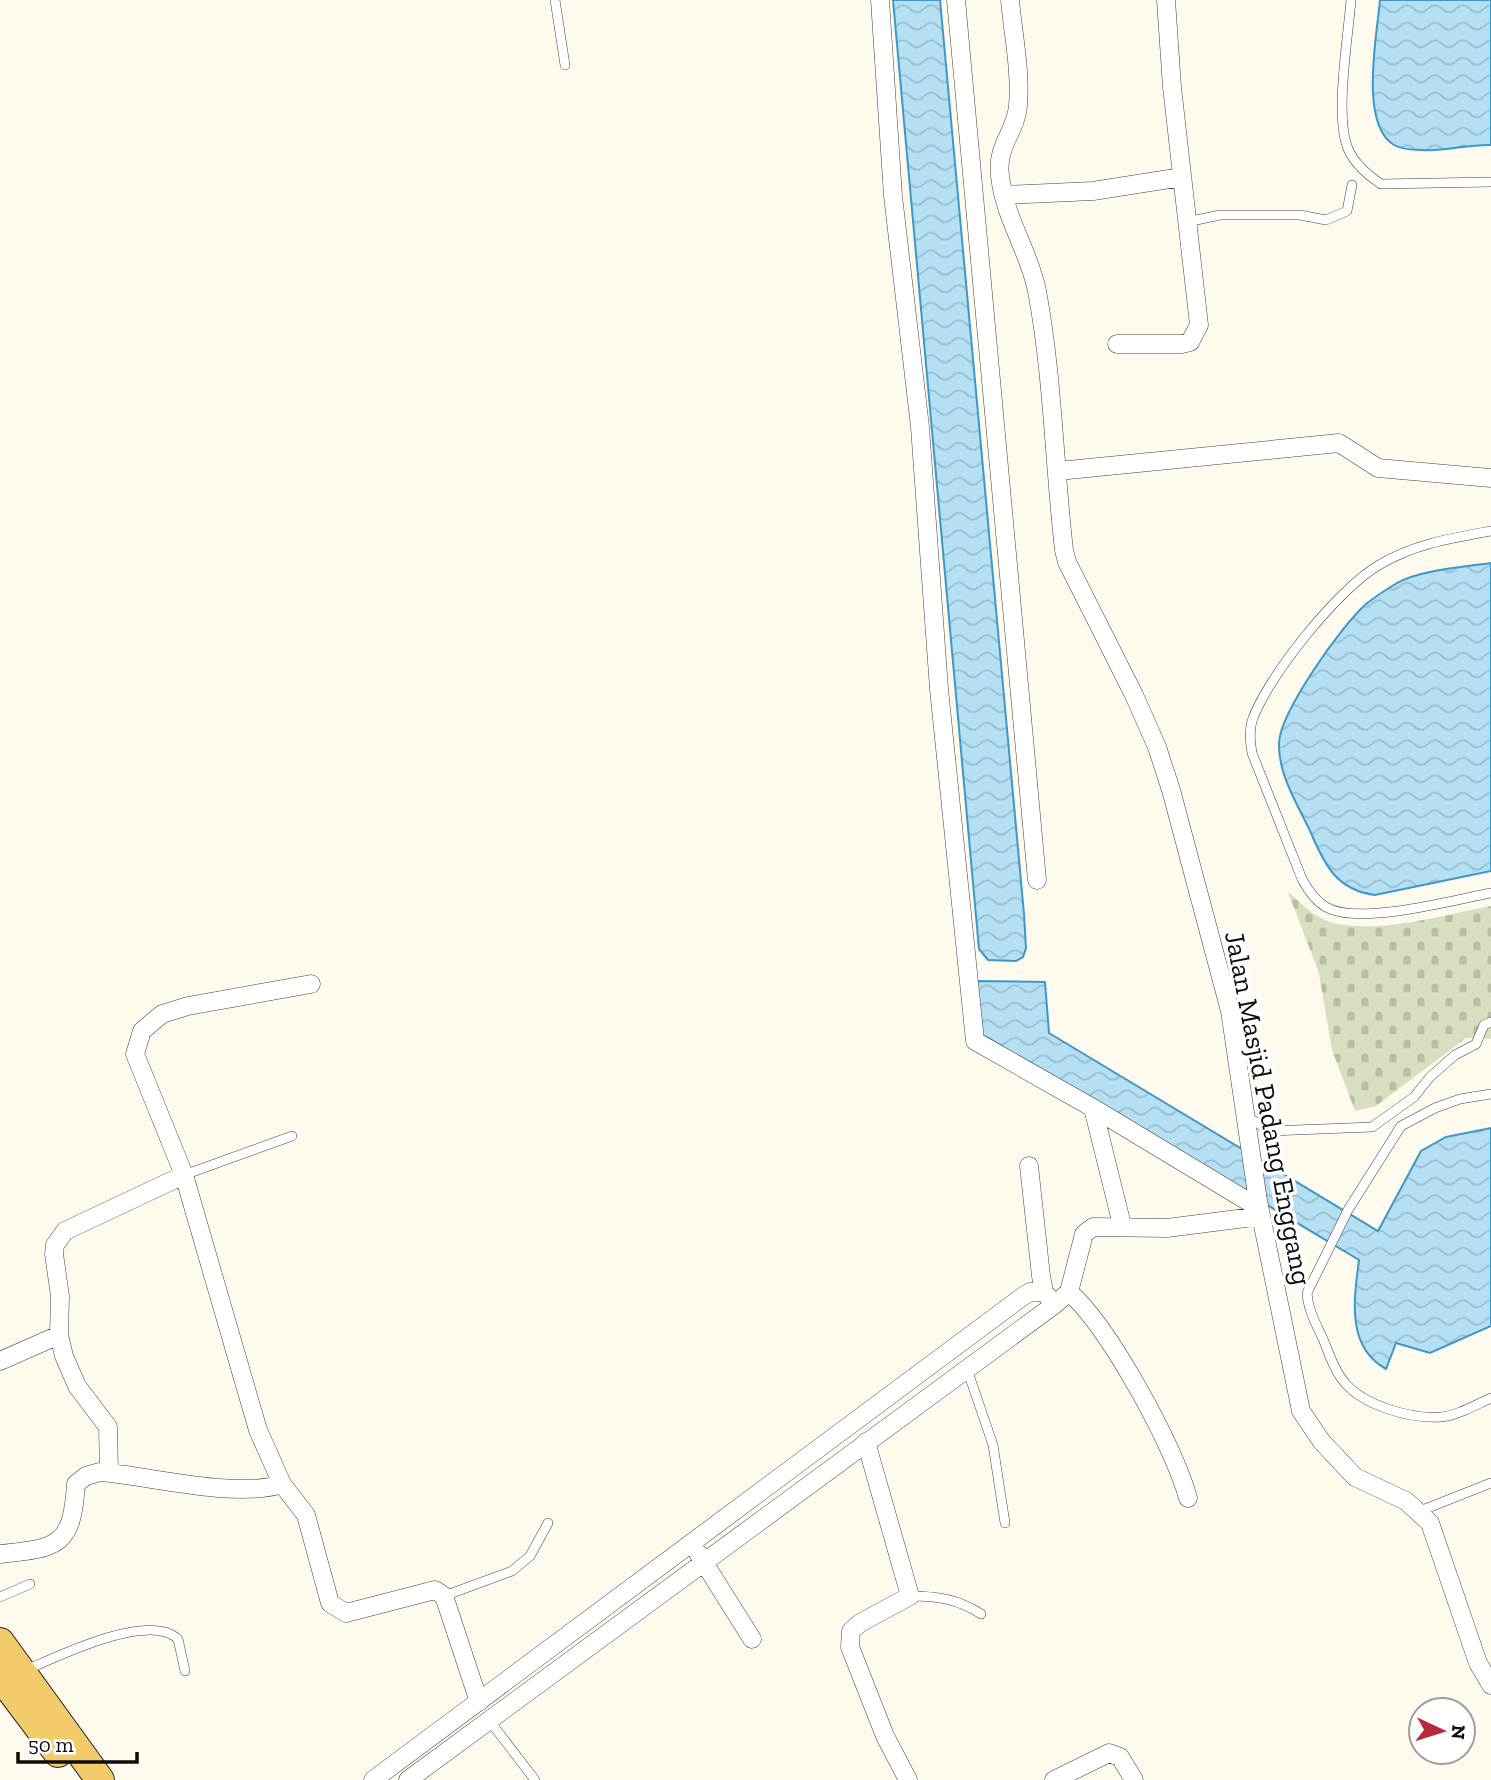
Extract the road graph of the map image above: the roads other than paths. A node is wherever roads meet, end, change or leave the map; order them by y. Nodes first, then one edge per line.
1 (555, 0) edge
2 (880, 0) edge
3 (956, 0) edge
4 (1010, 0) edge
5 (1166, 0) edge
6 (1351, 0) edge
7 (565, 65) dead end
8 (1182, 177) junction
9 (1491, 182) edge
10 (1352, 186) dead end
11 (1004, 195) junction
12 (1186, 223) junction
13 (1117, 344) dead end
14 (1058, 471) junction
15 (1491, 478) edge
16 (1491, 531) edge
17 (1037, 880) dead end
18 (1491, 893) edge
19 (311, 984) dead end
20 (1491, 1022) edge
21 (1491, 1094) edge
22 (1093, 1108) junction
23 (1243, 1114) junction
24 (292, 1136) dead end
25 (1029, 1166) dead end
26 (184, 1175) junction
27 (1260, 1208) junction
28 (1122, 1225) junction
29 (1069, 1292) junction
30 (1049, 1299) junction
31 (59, 1335) junction
32 (0, 1360) edge
33 (966, 1367) junction
34 (1491, 1398) edge
35 (866, 1441) junction
36 (109, 1473) junction
37 (1491, 1483) edge
38 (282, 1484) junction
39 (1188, 1499) dead end
40 (1420, 1511) junction
41 (548, 1523) dead end
42 (1005, 1523) dead end
43 (692, 1543) junction
44 (0, 1554) edge
45 (703, 1562) junction
46 (30, 1584) dead end
47 (444, 1596) junction
48 (910, 1596) junction
49 (0, 1597) edge
50 (981, 1614) dead end
51 (752, 1639) dead end
52 (0, 1642) edge
53 (185, 1671) dead end
54 (11, 1674) edge
55 (1491, 1685) edge
56 (478, 1702) junction
57 (489, 1720) junction
58 (420, 1777) edge
59 (78, 1780) edge
60 (100, 1780) edge
61 (373, 1780) edge
62 (535, 1780) edge
63 (908, 1780) edge
64 (1054, 1780) edge
65 (1134, 1780) edge

1 - 7 lane
2 - 22 street
3 - 17 street
4 - 11 street, Jalan Masjid Padang Enggang
5 - 8 street
6 - 9 lane
8 - 11 street
8 - 12 street
10 - 12 lane
11 - 14 street, Jalan Masjid Padang Enggang
12 - 13 street
14 - 15 street
14 - 23 street, Jalan Masjid Padang Enggang
16 - 18 lane
19 - 26 street
20 - 23 lane
21 - 34 lane
22 - 27 street
22 - 28 street
23 - 27 street, Jalan Masjid Padang Enggang
24 - 26 lane
25 - 30 street
26 - 31 street
26 - 38 street
27 - 28 street
27 - 40 street, Jalan Masjid Padang Enggang
28 - 29 street
29 - 30 street
29 - 39 street
30 - 33 street
30 - 43 street
31 - 32 street
31 - 36 street
33 - 35 street
33 - 42 lane
35 - 45 street
35 - 48 street
36 - 38 street
36 - 44 street
37 - 40 lane
38 - 47 street
40 - 55 street, Jalan Masjid Padang Enggang
41 - 47 lane
43 - 45 street
43 - 56 street
45 - 51 street
45 - 57 street
46 - 49 lane
47 - 56 street
48 - 50 lane
48 - 63 street
52 - 54 main road
53 - 54 lane
54 - 59 main road
54 - 60 main road
56 - 61 street
57 - 58 street
57 - 62 lane
64 - 65 street

